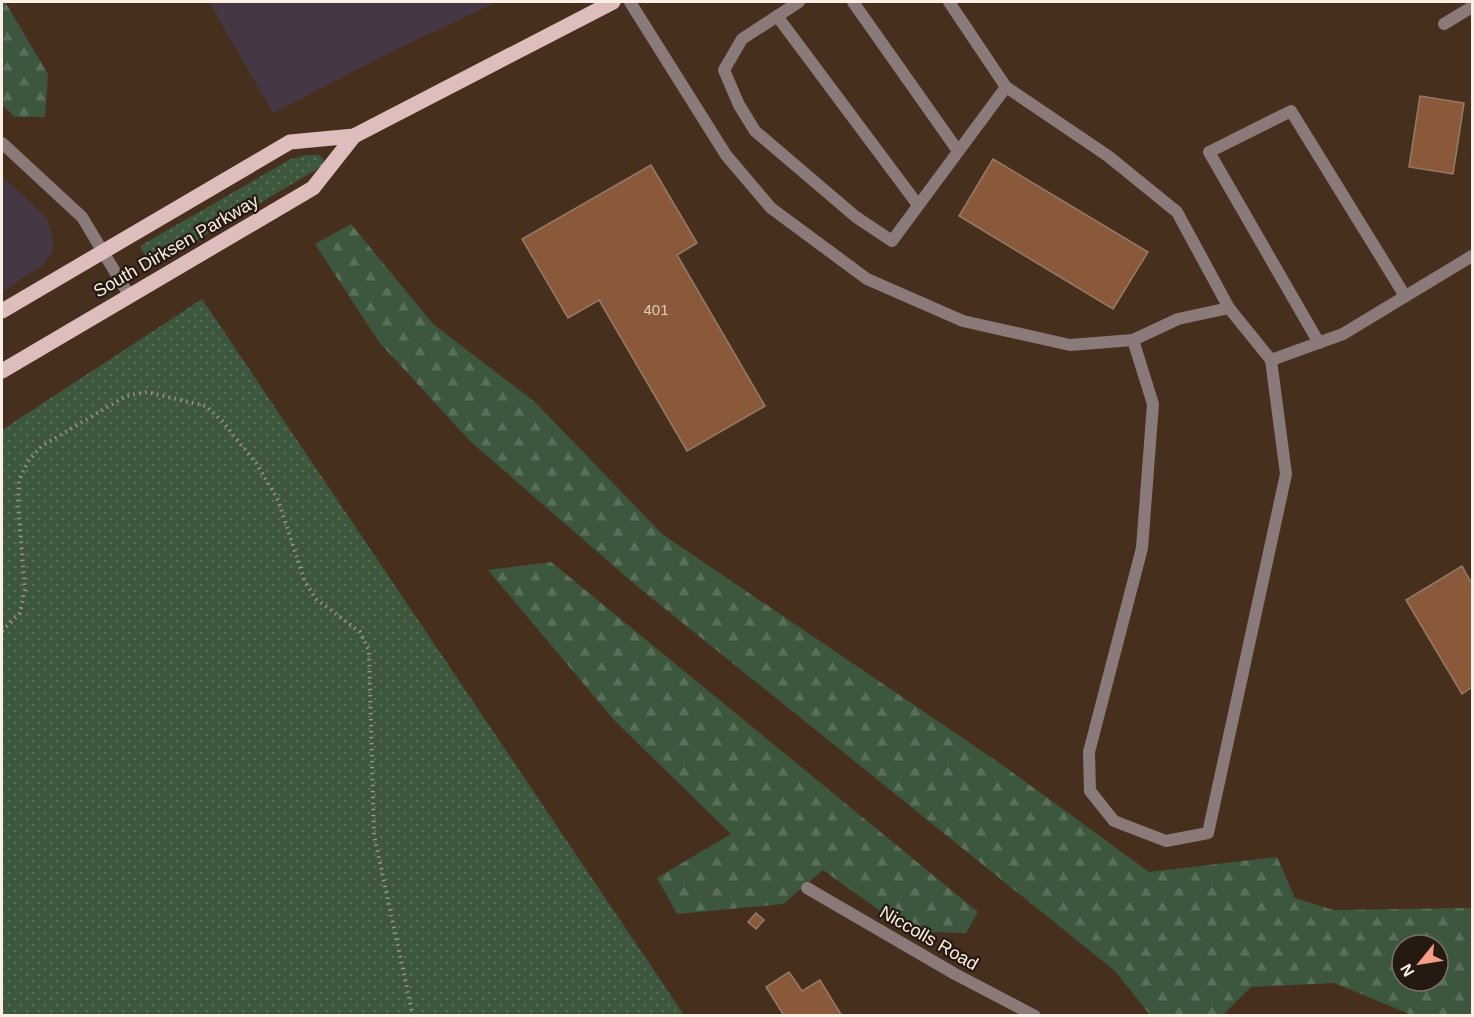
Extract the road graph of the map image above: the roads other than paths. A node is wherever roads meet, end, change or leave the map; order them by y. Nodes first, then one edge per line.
1 (613, 2) edge
2 (630, 2) edge
3 (799, 2) edge
4 (853, 2) edge
5 (949, 2) edge
6 (1473, 7) edge
7 (777, 16) junction
8 (1444, 24) dead end
9 (1006, 87) junction
10 (354, 136) junction
11 (2, 143) edge
12 (958, 151) junction
13 (918, 206) junction
14 (103, 251) junction
15 (1473, 256) edge
16 (129, 295) junction
17 (1405, 296) junction
18 (1229, 308) junction
19 (2, 311) edge
20 (1133, 340) junction
21 (1319, 343) junction
22 (1271, 360) junction
23 (2, 371) edge
24 (807, 888) dead end
25 (1035, 1016) edge

1 - 10 main road, South Dirksen Parkway
2 - 20 street
3 - 7 street
4 - 12 street
5 - 9 street
6 - 8 street
7 - 13 street
7 - 13 street
9 - 12 street
9 - 18 street
10 - 14 main road, South Dirksen Parkway
10 - 16 main road, South Dirksen Parkway
11 - 14 street
12 - 13 street
14 - 16 street
14 - 19 main road, South Dirksen Parkway
15 - 17 street
16 - 23 main road, South Dirksen Parkway
17 - 21 street
17 - 21 street
18 - 20 street
18 - 22 street
20 - 22 street
21 - 22 street
24 - 25 street, Niccolls Road

